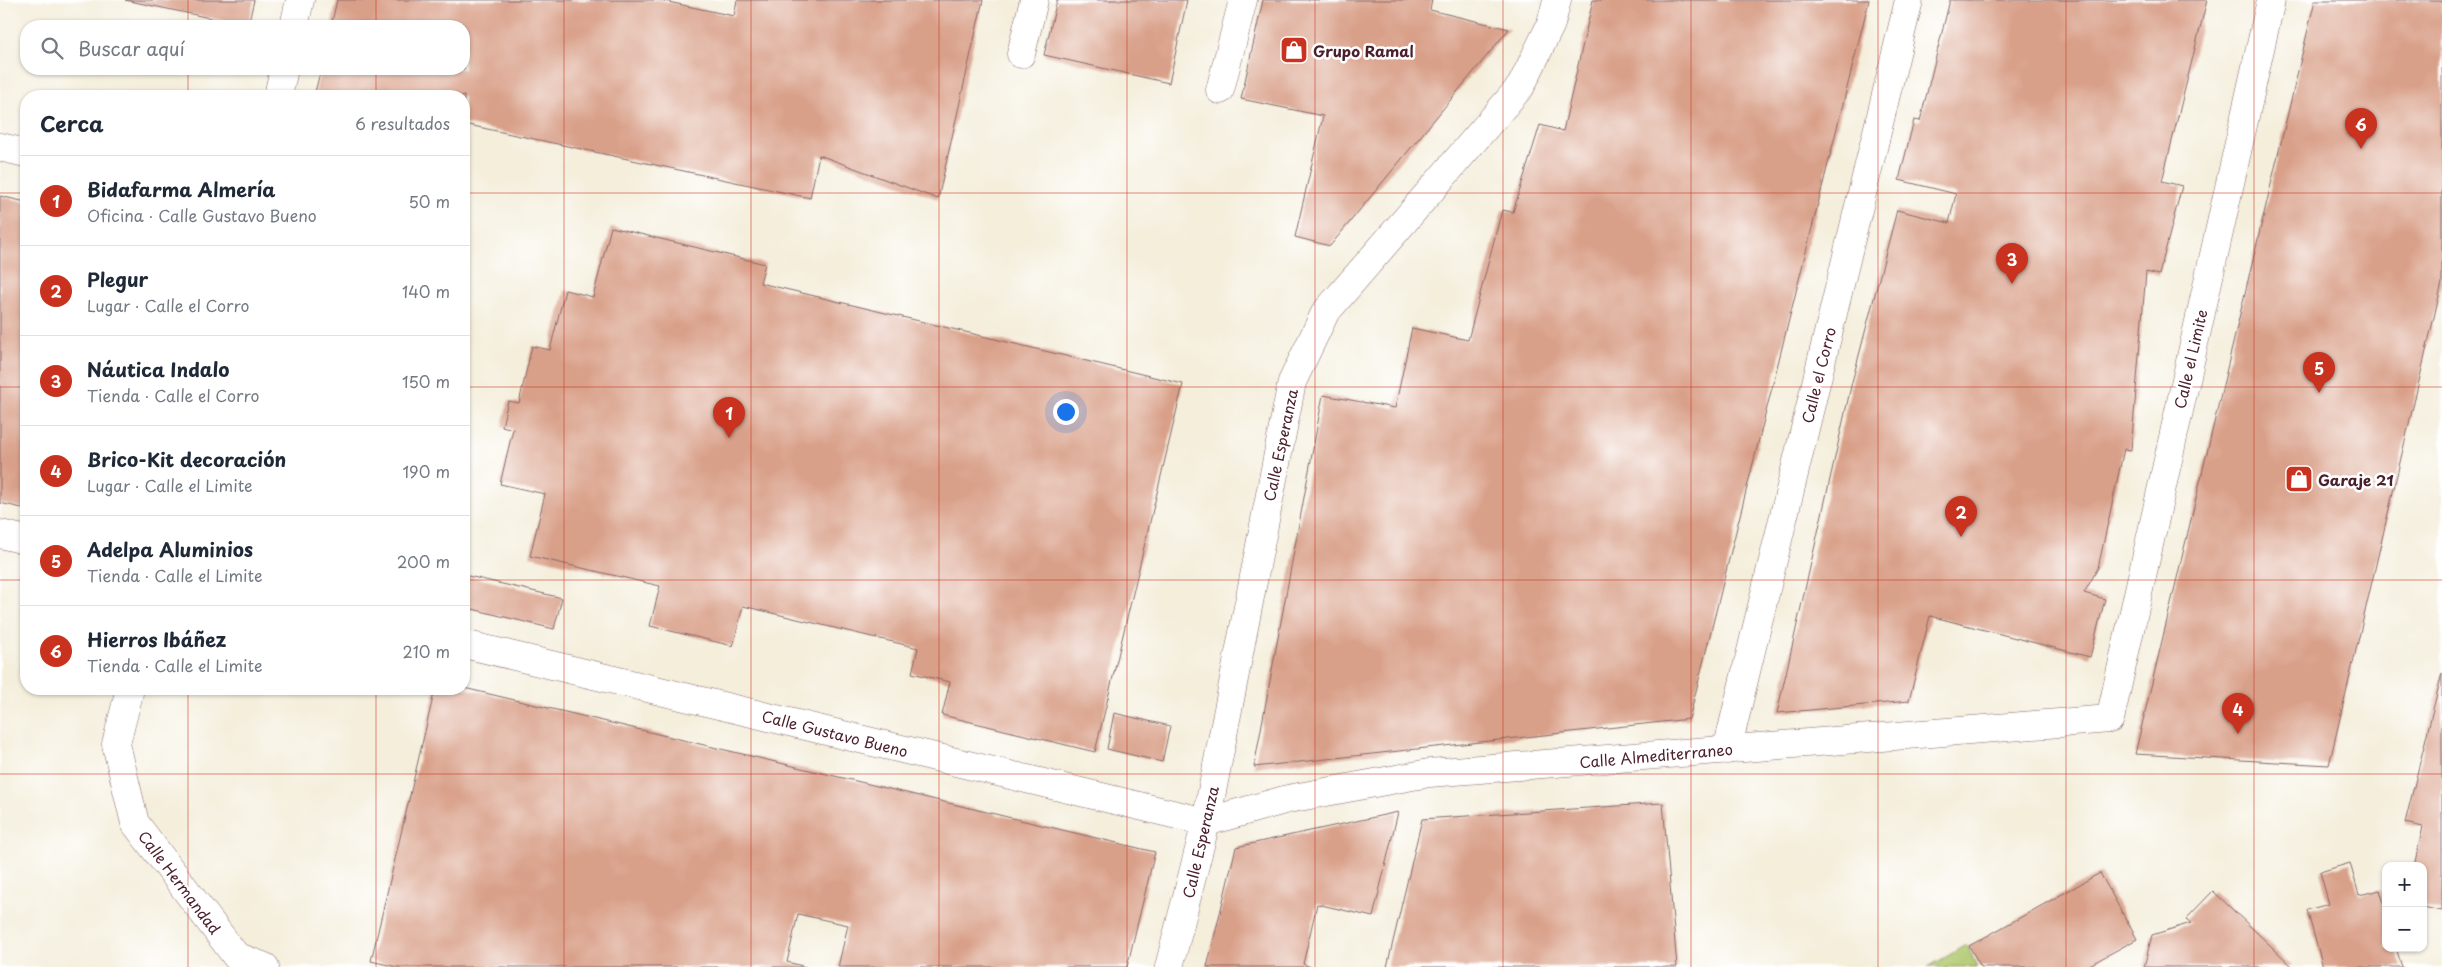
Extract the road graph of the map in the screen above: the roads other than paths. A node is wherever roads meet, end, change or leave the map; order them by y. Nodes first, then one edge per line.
1 (300, 0) edge
2 (1034, 0) edge
3 (1243, 0) edge
4 (1557, 0) edge
5 (1909, 0) edge
6 (2271, 0) edge
7 (295, 20) edge
8 (1021, 54) dead end
9 (283, 75) edge
10 (279, 90) edge
11 (1220, 90) dead end
12 (0, 147) edge
13 (20, 152) edge
14 (0, 534) edge
15 (20, 539) edge
16 (470, 645) edge
17 (128, 695) edge
18 (2110, 719) joint
19 (1727, 750) junction
20 (1206, 822) junction
21 (236, 962) edge
22 (265, 967) edge
23 (1169, 967) edge

1 - 7 street
2 - 8 street
3 - 11 street
4 - 20 street, Calle Esperanza
5 - 19 street, Calle el Corro
6 - 18 street, Calle el Limite
9 - 10 street
12 - 13 street
14 - 15 street
16 - 20 street, Calle Gustavo Bueno
17 - 21 street, Calle Hermandad
18 - 19 street, Calle Almediterraneo
19 - 20 street, Calle Almediterraneo
20 - 23 street, Calle Esperanza
21 - 22 street

